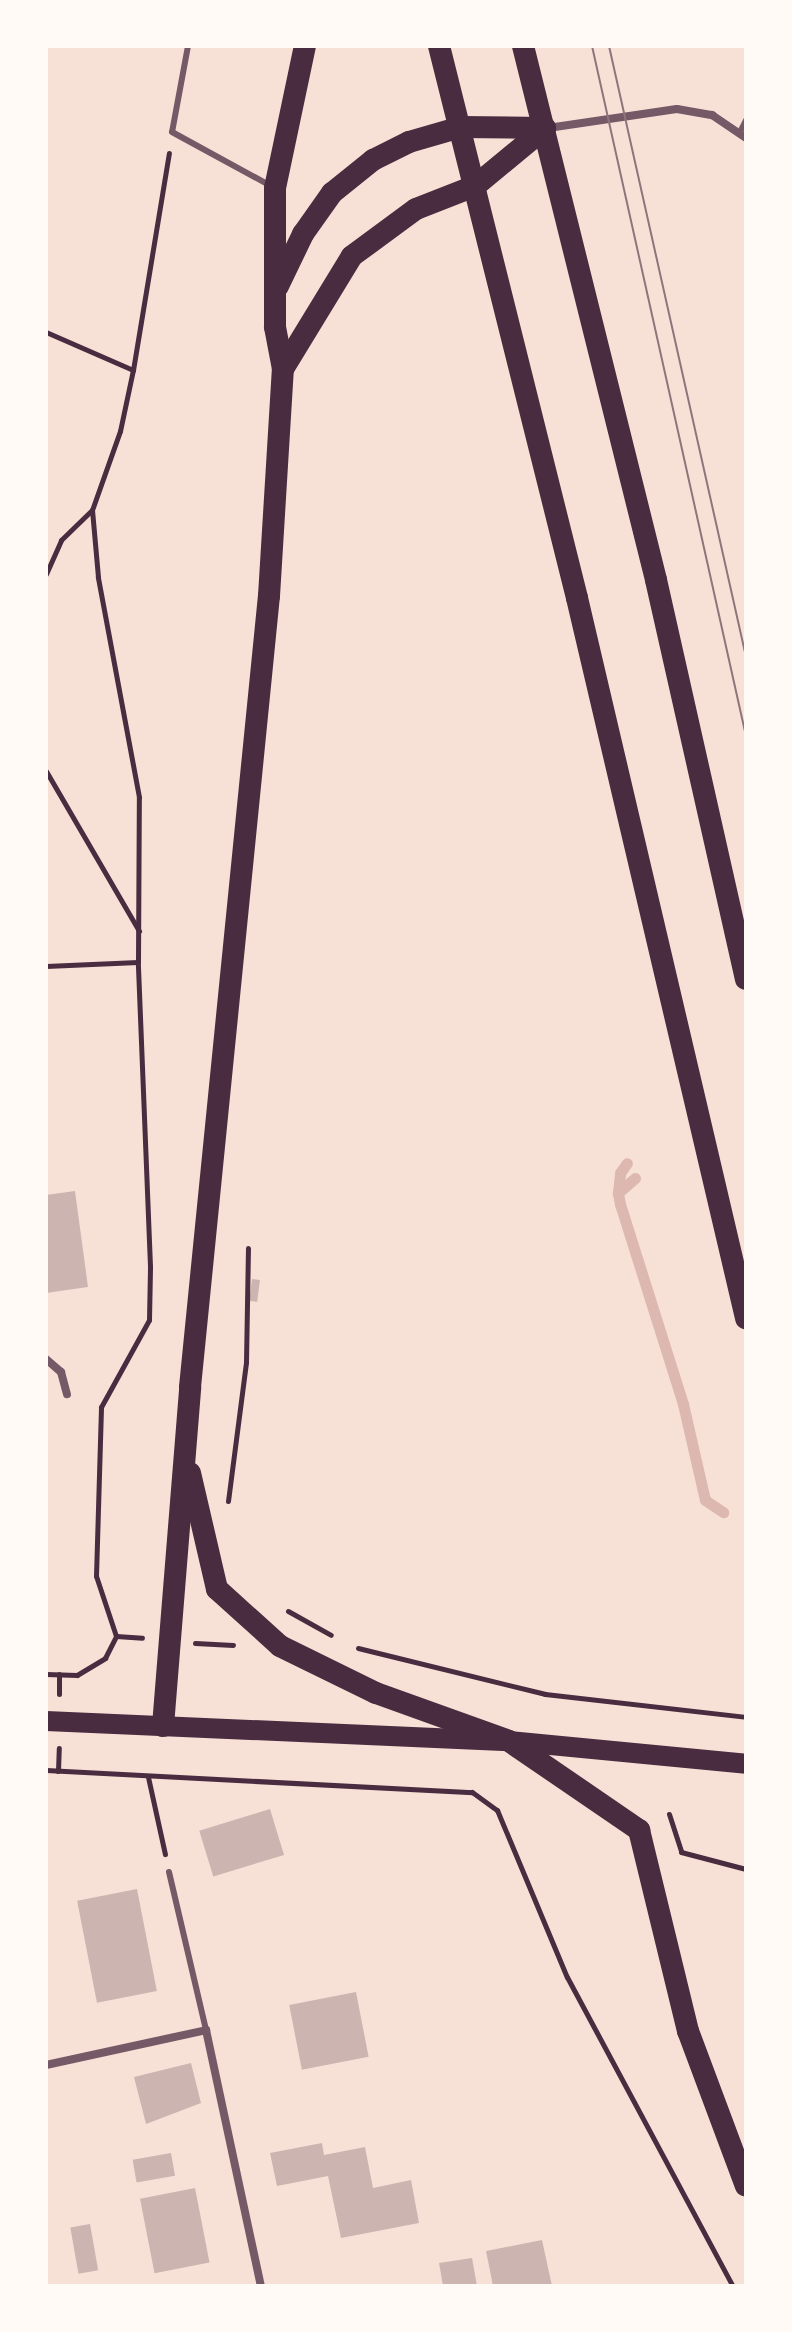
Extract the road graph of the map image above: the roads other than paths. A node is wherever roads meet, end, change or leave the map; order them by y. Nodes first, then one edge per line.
1 (188, 46) edge
2 (305, 46) edge
3 (439, 46) edge
4 (523, 46) edge
5 (746, 120) edge
6 (461, 127) junction
7 (545, 128) junction
8 (743, 136) edge
9 (475, 186) junction
10 (275, 188) junction
11 (278, 286) junction
12 (283, 369) junction
13 (746, 979) edge
14 (746, 1318) edge
15 (46, 1359) edge
16 (67, 1394) dead end
17 (185, 1448) junction
18 (46, 1721) edge
19 (163, 1726) junction
20 (509, 1741) junction
21 (746, 1764) edge
22 (169, 1872) road end
23 (206, 2030) junction
24 (46, 2065) edge
25 (746, 2186) edge
26 (261, 2286) edge

1 - 10 lane
2 - 10 highway
3 - 6 highway
4 - 7 highway
5 - 8 lane
6 - 7 highway
6 - 9 highway
6 - 11 highway
7 - 8 street
7 - 9 highway
7 - 13 highway
9 - 12 highway
9 - 14 highway
10 - 11 highway
11 - 12 highway
12 - 17 highway
15 - 16 street
17 - 19 highway
17 - 20 highway
18 - 19 main road
19 - 20 main road
20 - 21 main road
20 - 25 highway
22 - 23 lane
23 - 24 street
23 - 26 street

